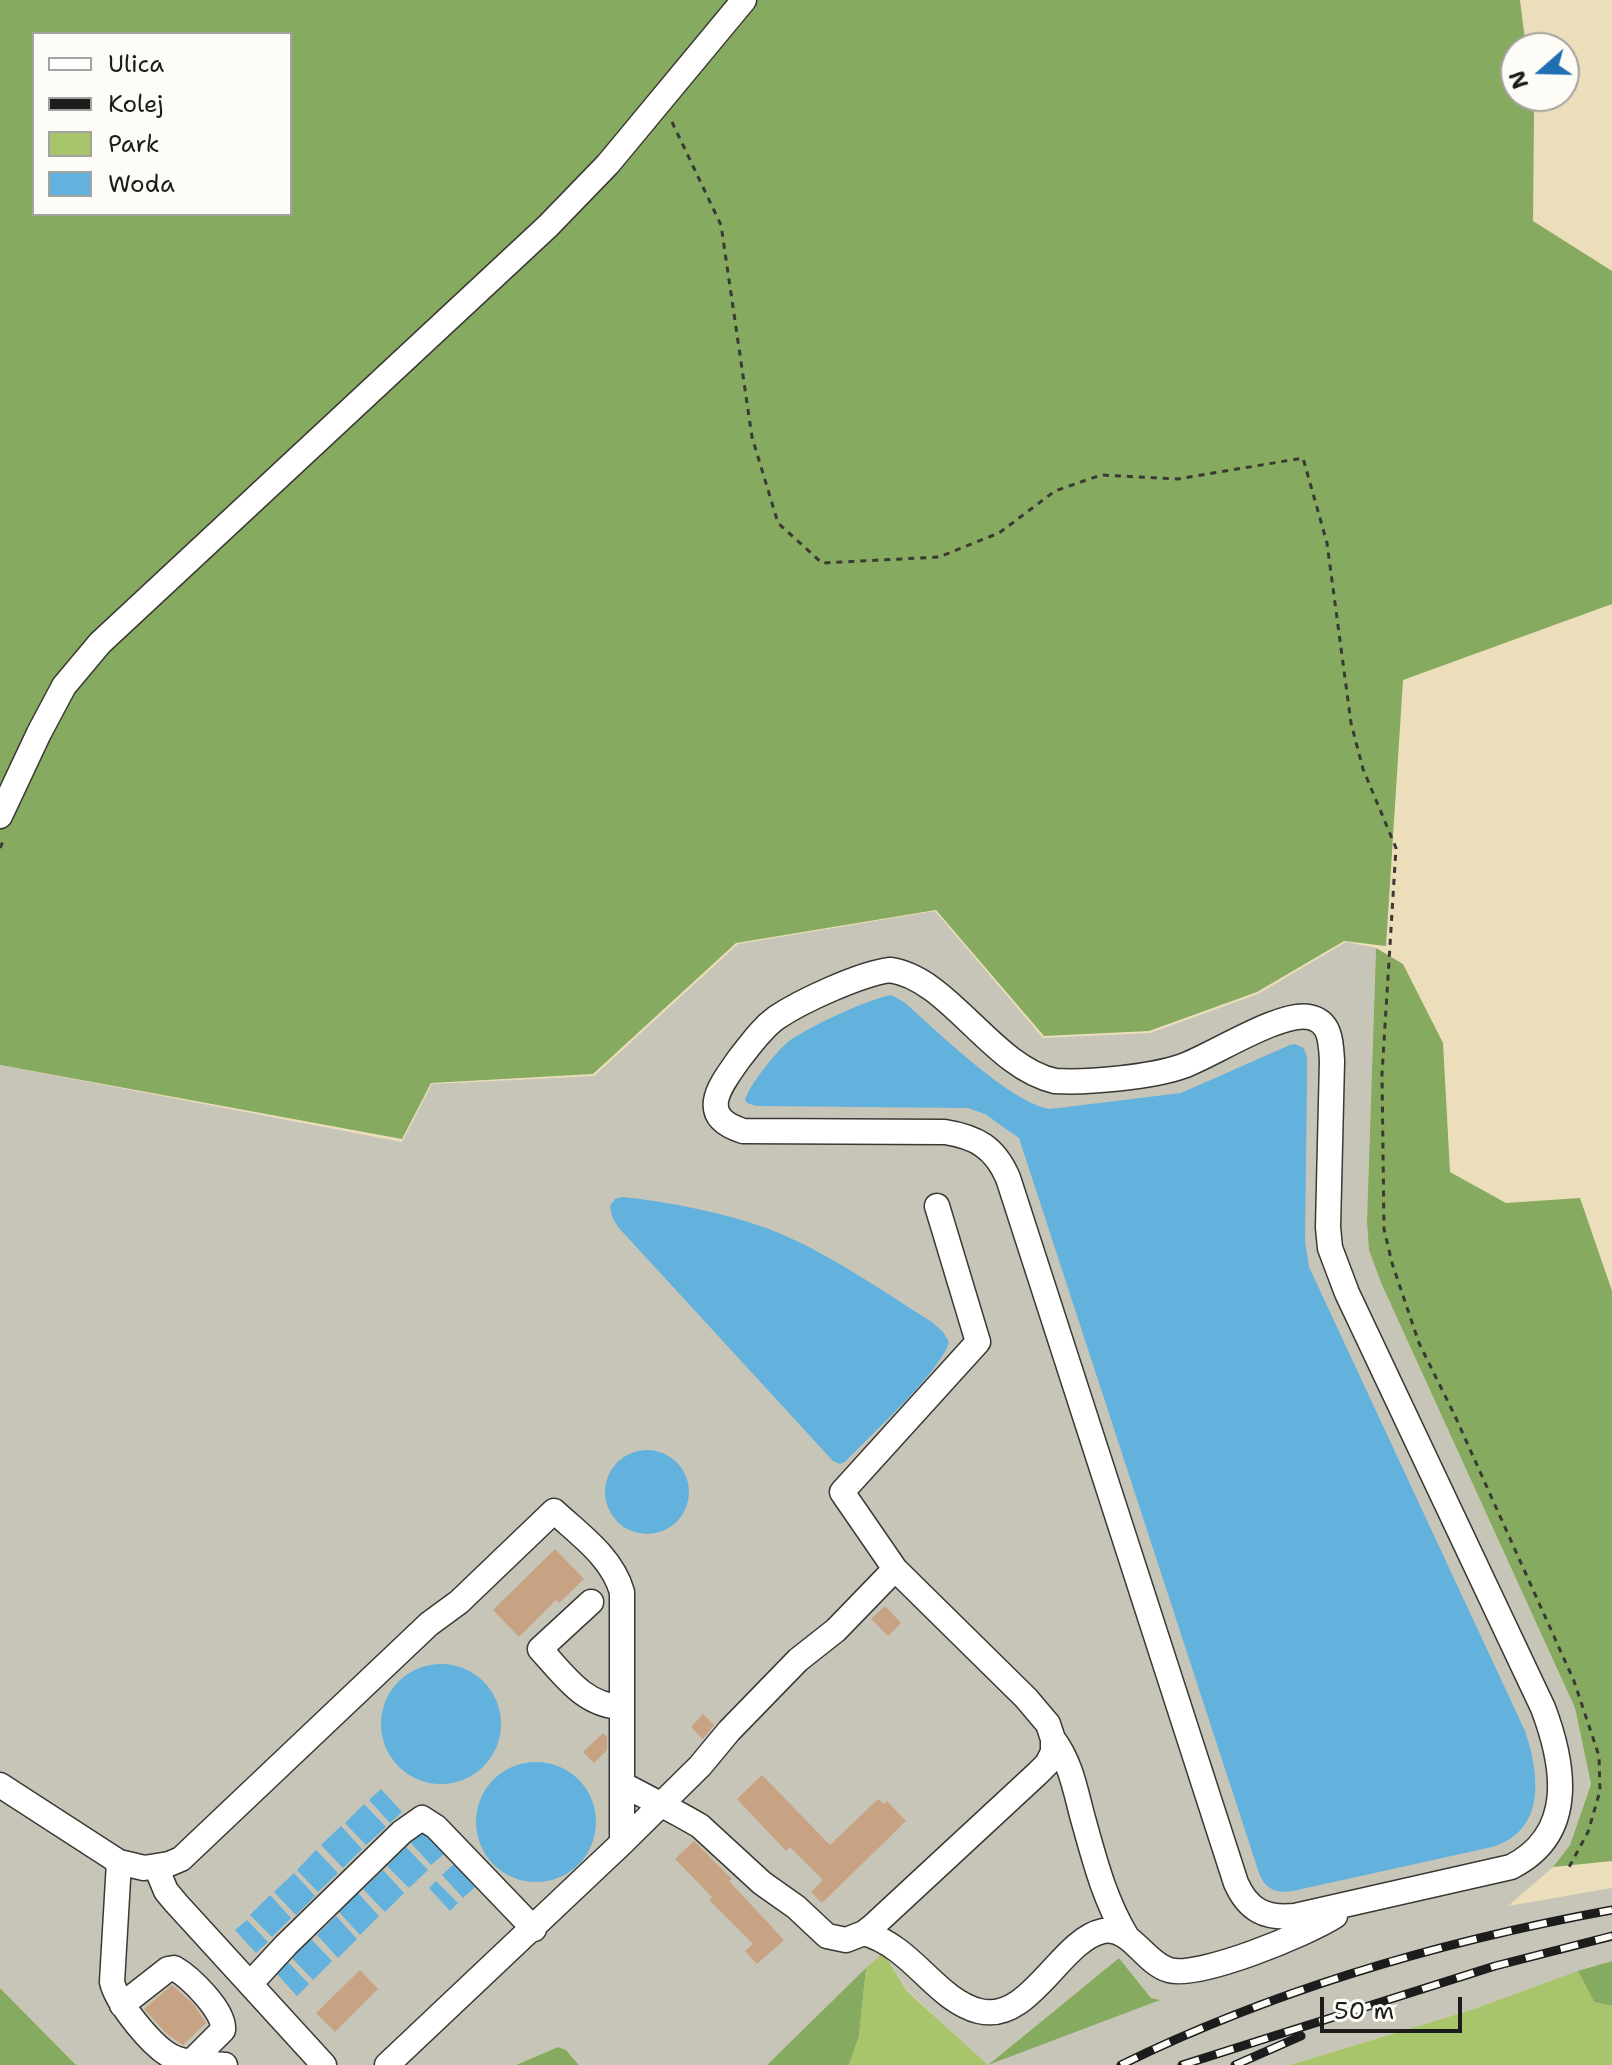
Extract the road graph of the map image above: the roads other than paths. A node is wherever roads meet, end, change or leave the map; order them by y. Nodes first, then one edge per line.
1 (744, 0) edge
2 (0, 816) edge
3 (937, 1206) dead end
4 (895, 1569) junction
5 (591, 1602) dead end
6 (622, 1707) junction
7 (1053, 1739) junction
8 (622, 1784) junction
9 (0, 1785) edge
10 (661, 1805) junction
11 (622, 1843) junction
12 (119, 1862) junction
13 (156, 1867) junction
14 (1346, 1905) junction
15 (534, 1929) junction
16 (864, 1933) junction
17 (1127, 1937) junction
18 (250, 1984) junction
19 (122, 2005) junction
20 (191, 2062) junction
21 (312, 2062) edge
22 (225, 2065) edge
23 (387, 2065) edge

1 - 2 street
3 - 4 street
4 - 7 street
4 - 10 street
5 - 6 street
6 - 8 street
6 - 13 street
7 - 16 street
7 - 17 street
8 - 10 street
8 - 11 street
9 - 12 street
10 - 11 street
10 - 16 street
11 - 15 street
12 - 13 street
12 - 19 street
13 - 18 street
14 - 14 street
14 - 17 street
15 - 18 street
15 - 23 street
16 - 17 street
18 - 21 street
19 - 20 street
19 - 20 street
20 - 22 street

